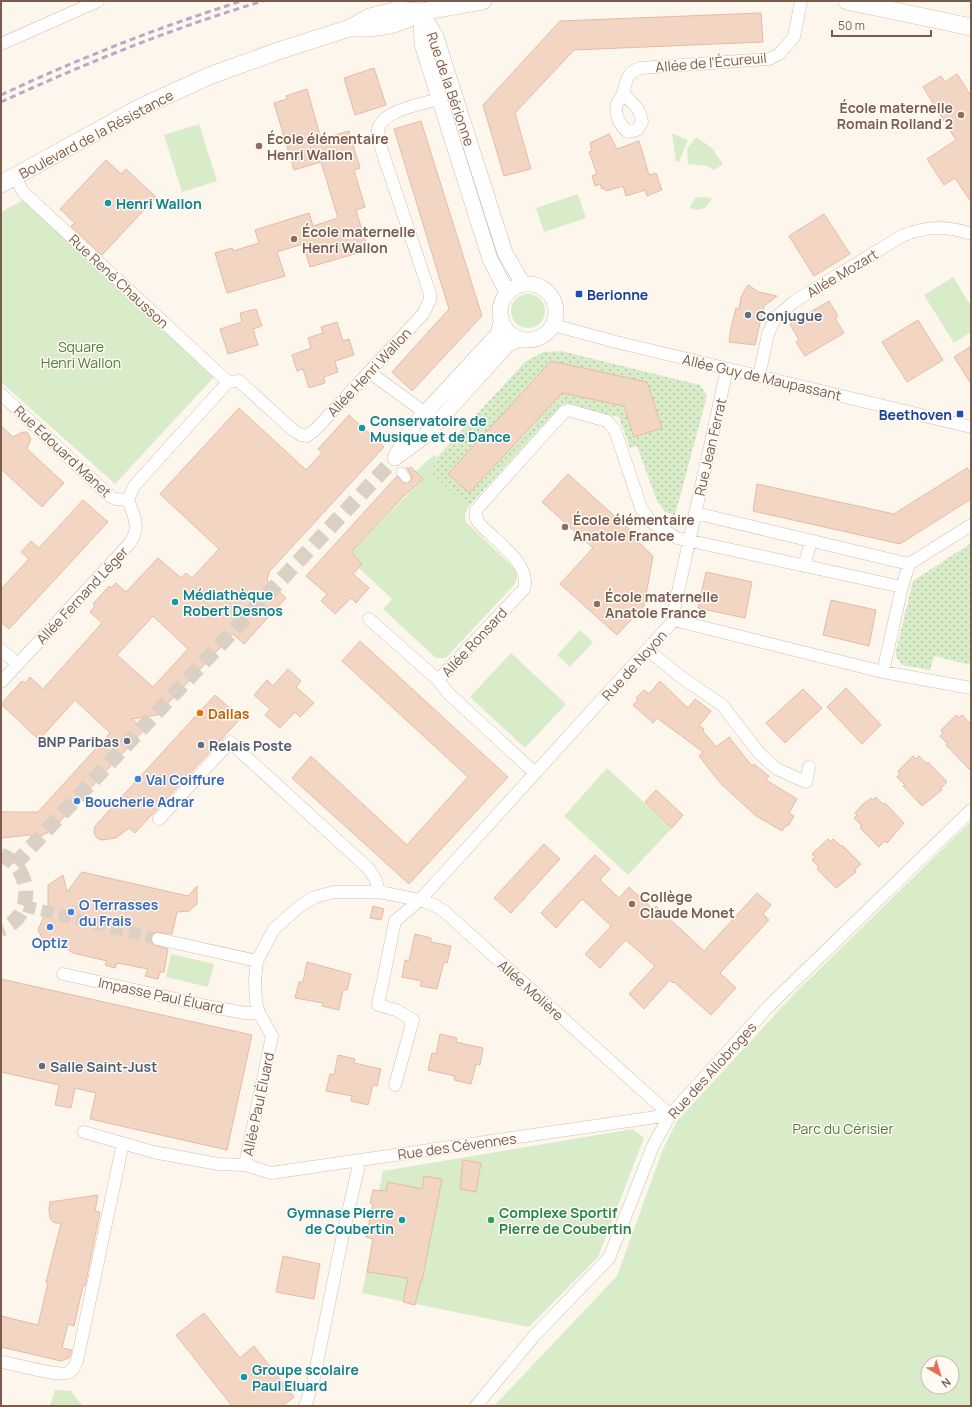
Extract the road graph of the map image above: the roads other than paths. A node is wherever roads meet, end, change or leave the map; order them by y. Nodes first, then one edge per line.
1 (98, 1) edge
2 (483, 1) edge
3 (801, 1) edge
4 (847, 1) edge
5 (421, 12) junction
6 (971, 27) edge
7 (1, 44) edge
8 (623, 94) dead end
9 (439, 98) junction
10 (8, 180) edge
11 (971, 234) edge
12 (523, 284) junction
13 (507, 292) junction
14 (501, 322) junction
15 (553, 325) junction
16 (520, 339) junction
17 (727, 369) junction
18 (369, 372) junction
19 (759, 376) junction
20 (228, 382) junction
21 (1, 394) edge
22 (426, 412) junction
23 (437, 423) junction
24 (971, 427) edge
25 (128, 500) junction
26 (695, 513) junction
27 (971, 524) edge
28 (688, 541) junction
29 (811, 541) junction
30 (909, 564) junction
31 (804, 566) junction
32 (902, 587) junction
33 (369, 619) dead end
34 (674, 620) junction
35 (1, 650) edge
36 (648, 650) junction
37 (18, 664) junction
38 (884, 672) junction
39 (438, 680) junction
40 (1, 682) edge
41 (971, 688) edge
42 (809, 767) dead end
43 (536, 773) junction
44 (971, 810) edge
45 (159, 819) dead end
46 (379, 892) junction
47 (420, 900) junction
48 (158, 939) tunnel mouth
49 (257, 961) junction
50 (63, 974) dead end
51 (260, 1013) junction
52 (395, 1085) dead end
53 (670, 1115) junction
54 (84, 1132) dead end
55 (123, 1143) junction
56 (360, 1160) junction
57 (245, 1165) junction
58 (1, 1362) edge
59 (305, 1406) edge
60 (476, 1406) edge

1 - 7 street
2 - 5 main road, Boulevard de la Résistance
3 - 8 street, Allée de l'Écureuil
4 - 6 main road
5 - 9 street, Rue de la Bérionne
5 - 10 main road, Boulevard de la Résistance
5 - 12 street, Rue de la Bérionne
9 - 13 street, Rue de la Bérionne
9 - 18 street, Allée Henri Wallon
10 - 20 street, Rue René Chausson
11 - 19 street, Allée Mozart
12 - 13 street
12 - 15 street
13 - 14 street
14 - 16 street
14 - 22 street
15 - 16 street
15 - 17 street, Allée Guy de Maupassant
16 - 23 street
17 - 19 street, Allée Guy de Maupassant
17 - 26 street, Rue Jean Ferrat
18 - 20 street, Allée Henri Wallon
18 - 22 street
19 - 24 street, Allée Guy de Maupassant
20 - 25 street
21 - 25 street, Rue Edouard Manet
22 - 23 street
22 - 23 street
25 - 37 street, Allée Fernand Léger
26 - 28 street, Rue Jean Ferrat
26 - 29 street
27 - 30 street
28 - 31 street
28 - 34 street, Rue Jean Ferrat
28 - 39 street, Allée Ronsard
29 - 30 street
29 - 31 street
30 - 32 street
31 - 32 street
32 - 38 street
33 - 39 street
34 - 36 street, Rue de Noyon
34 - 38 street, Rue de Noyon
35 - 37 street
36 - 42 street
36 - 43 street, Rue de Noyon
37 - 40 street, Allée Fernand Léger
38 - 41 street, Rue de Noyon
39 - 43 street, Allée Ronsard
43 - 47 street, Rue de Noyon
44 - 53 street, Rue des Allobroges
45 - 46 street
46 - 47 street, Allée Molière
46 - 49 street, Allée Paul Éluard
47 - 52 street, Rue de Noyon
47 - 53 street, Allée Molière
48 - 49 street
49 - 51 street, Allée Paul Éluard
50 - 51 street, Impasse Paul Éluard
51 - 57 street, Allée Paul Éluard
53 - 56 street, Rue des Cévennes
53 - 60 street, Rue des Allobroges
54 - 55 street, Allée Paul Éluard
55 - 57 street, Allée Paul Éluard
55 - 58 street
56 - 57 street, Rue des Cévennes
56 - 59 street

